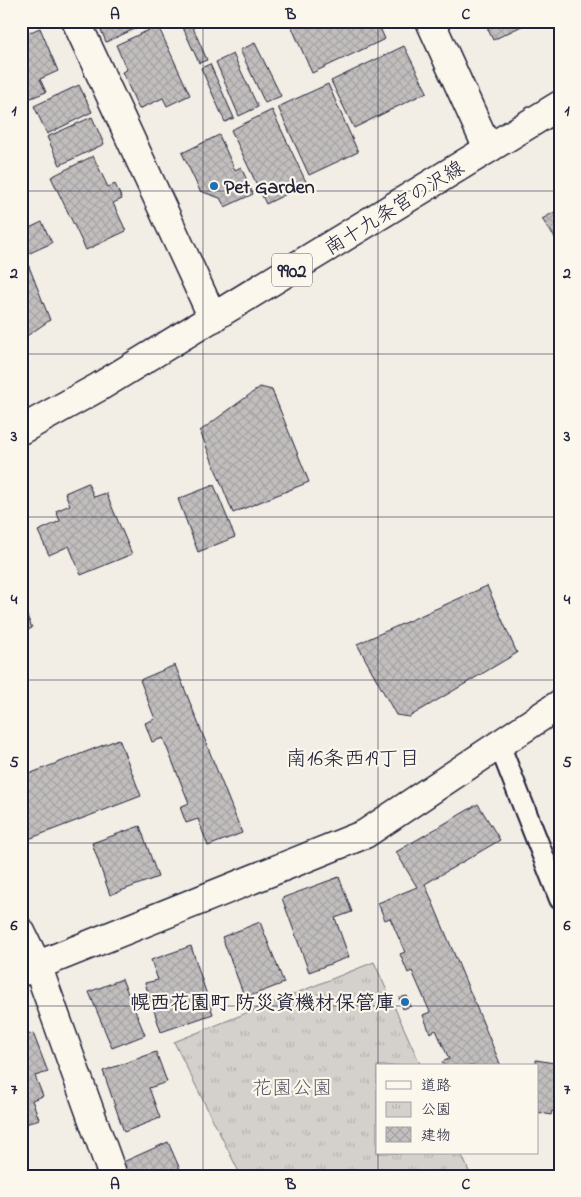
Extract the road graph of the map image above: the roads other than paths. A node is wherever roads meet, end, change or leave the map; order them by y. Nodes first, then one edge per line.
1 (76, 21) edge
2 (430, 21) edge
3 (560, 105) edge
4 (488, 149) junction
5 (213, 318) junction
6 (21, 430) edge
7 (560, 704) edge
8 (499, 744) junction
9 (560, 899) edge
10 (21, 932) edge
11 (29, 968) edge
12 (113, 1176) edge

1 - 5 street
2 - 4 street
3 - 4 street, 南十九条宮の沢線 / 9902
4 - 5 street, 南十九条宮の沢線 / 9902
5 - 6 street, 南十九条宮の沢線 / 9902
7 - 8 street
8 - 9 lane
8 - 11 street
10 - 11 street
11 - 12 street

